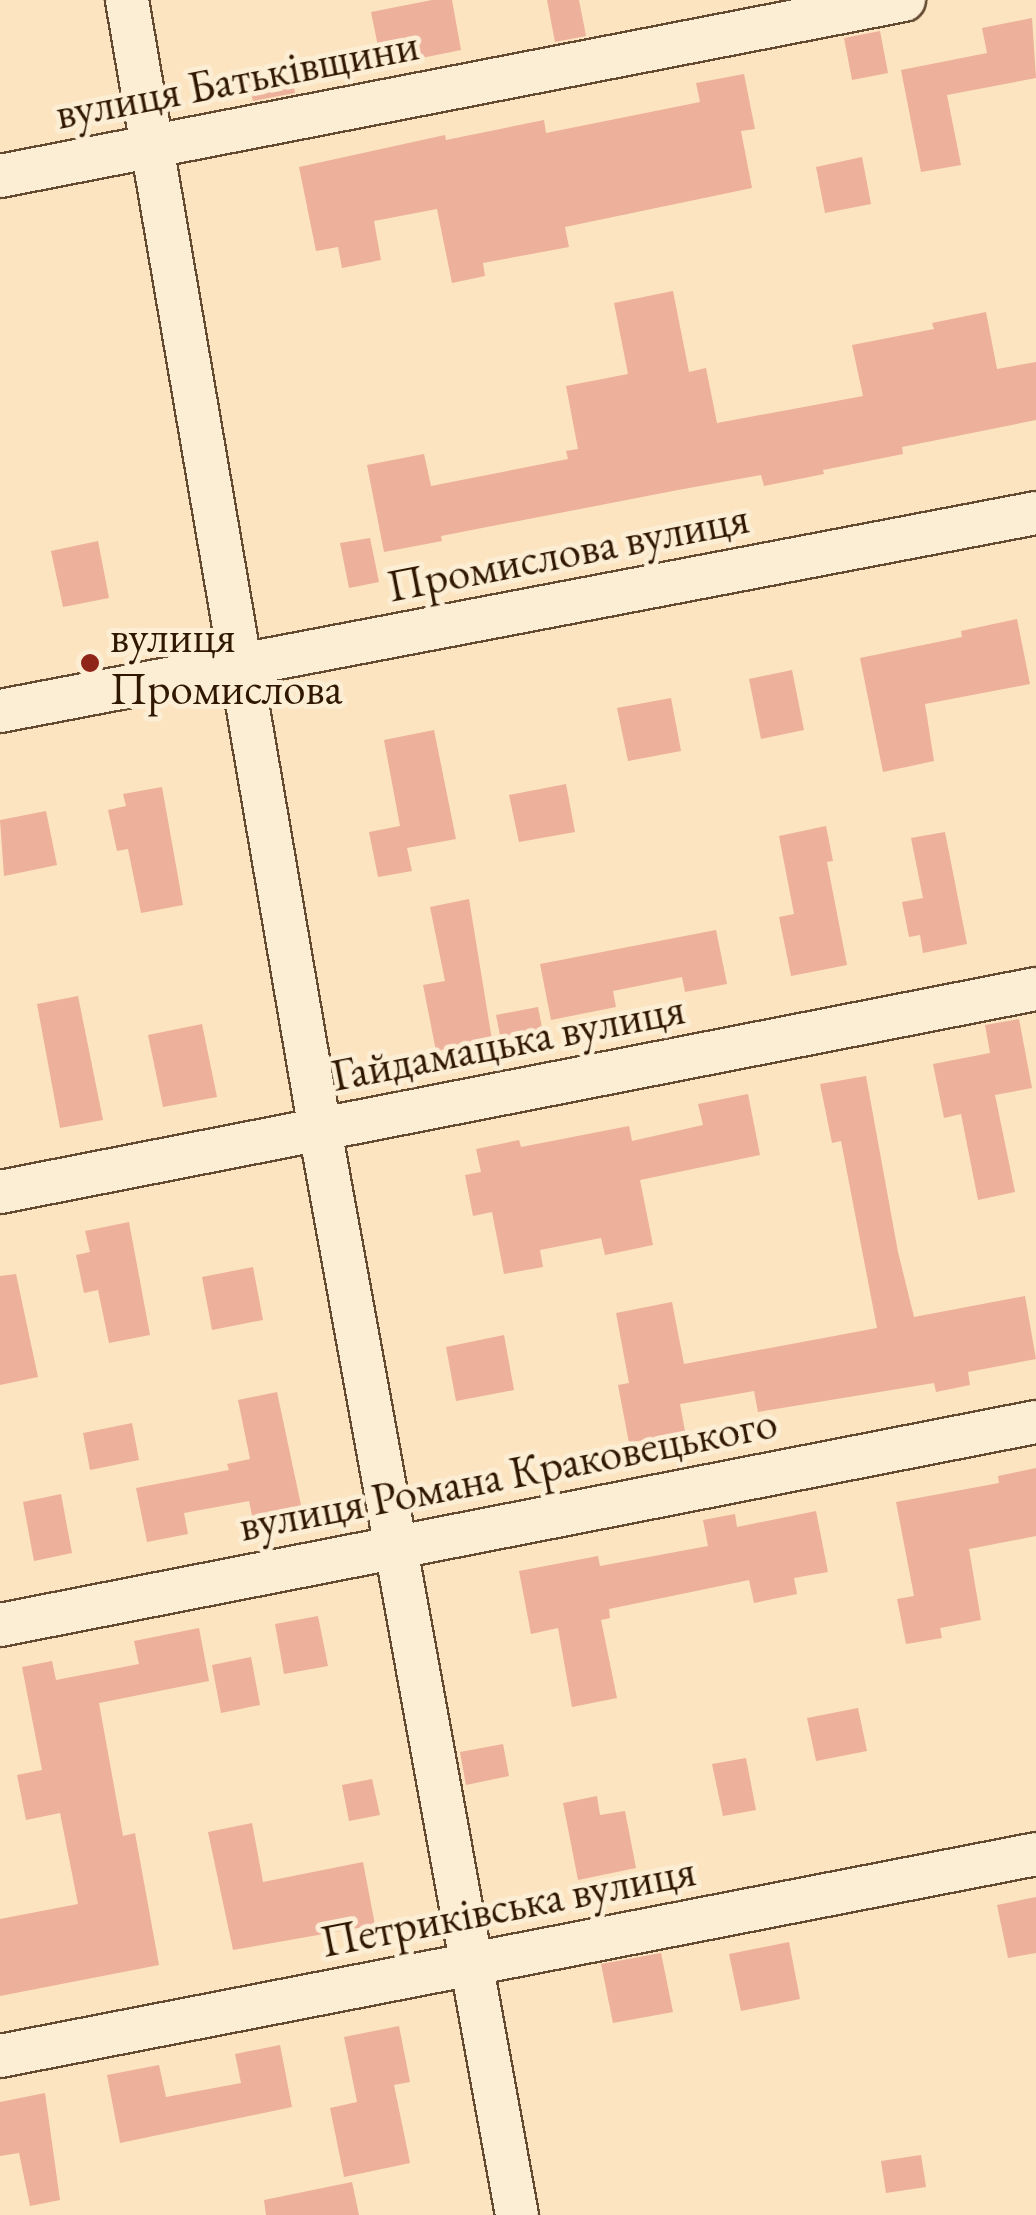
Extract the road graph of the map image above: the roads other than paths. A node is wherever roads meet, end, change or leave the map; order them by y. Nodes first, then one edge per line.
1 (127, 0) edge
2 (904, 0) edge
3 (153, 147) junction
4 (0, 176) edge
5 (1036, 513) edge
6 (238, 666) junction
7 (0, 711) edge
8 (1036, 989) edge
9 (320, 1130) junction
10 (0, 1192) edge
11 (1036, 1422) edge
12 (397, 1547) junction
13 (0, 1625) edge
14 (1036, 1854) edge
15 (473, 1964) junction
16 (0, 2056) edge
17 (517, 2215) edge

1 - 3 street
2 - 3 street, вулиця Батьківщини
3 - 4 street, вулиця Батьківщини
3 - 6 street
5 - 6 street, Промислова вулиця
6 - 7 street, Промислова вулиця
6 - 9 street
8 - 9 street, Гайдамацька вулиця
9 - 10 street, Гайдамацька вулиця
9 - 12 street
11 - 12 street, вулиця Романа Краковецького
12 - 13 street, вулиця Романа Краковецького
12 - 15 street
14 - 15 street, Петриківська вулиця
15 - 16 street, Петриківська вулиця
15 - 17 street

